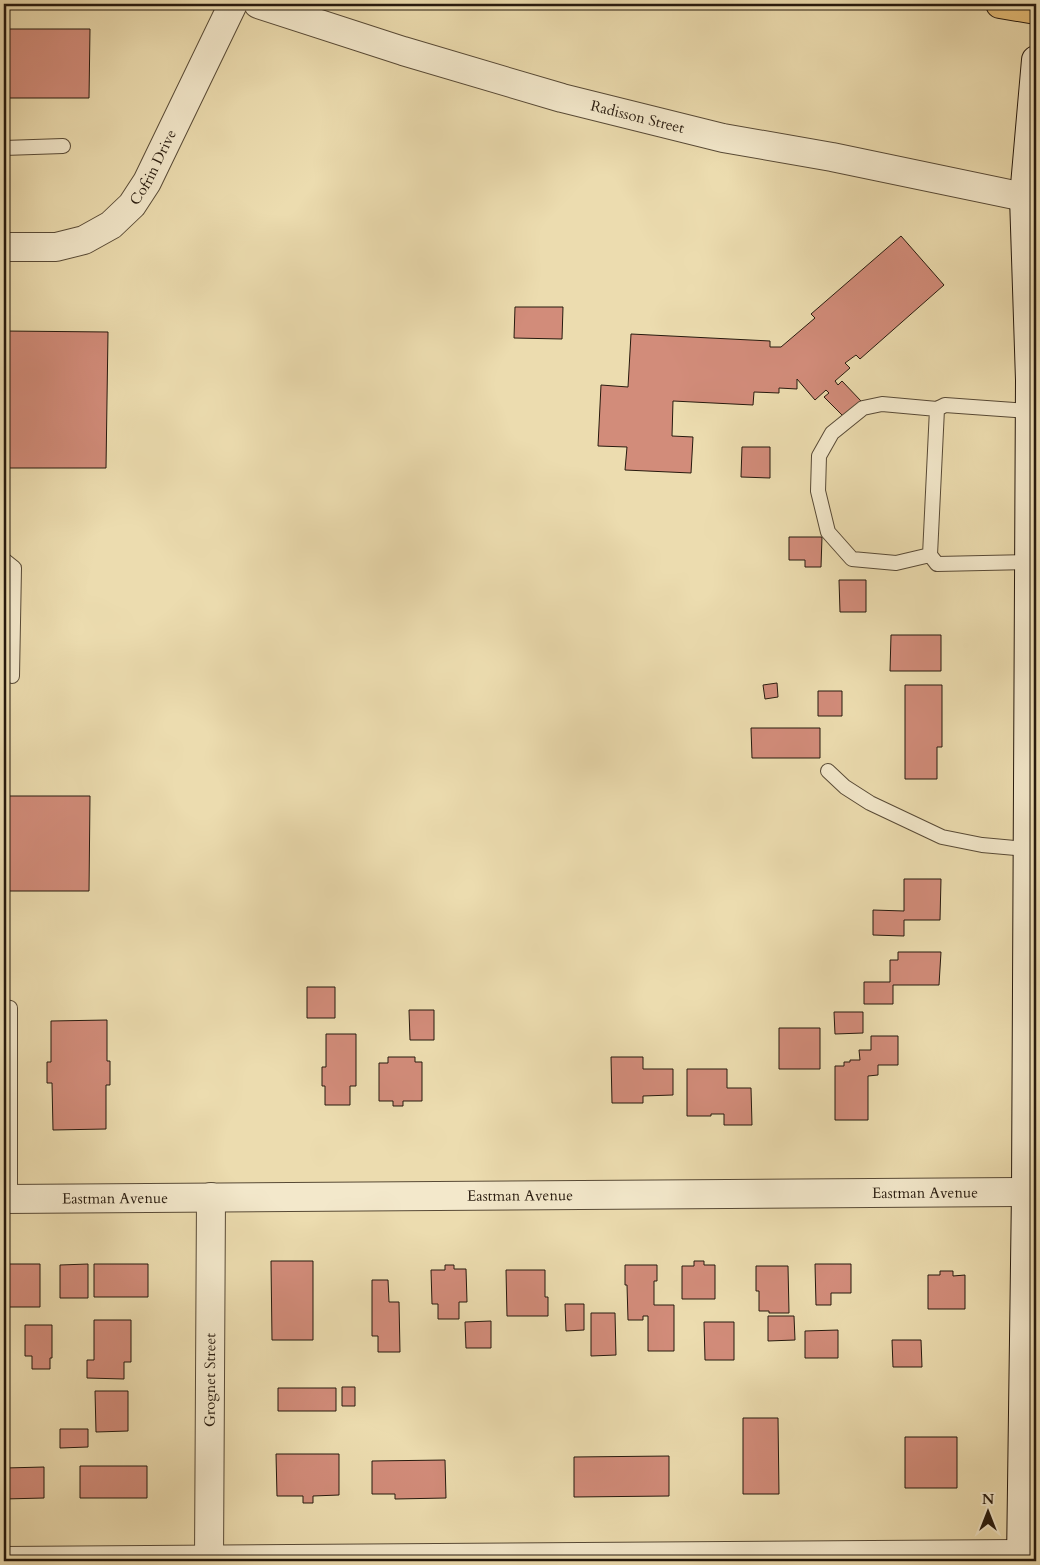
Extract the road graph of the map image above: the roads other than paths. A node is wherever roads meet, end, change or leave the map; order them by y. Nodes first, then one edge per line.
1 (234, 4) edge
2 (258, 4) edge
3 (1000, 4) edge
4 (1036, 10) edge
5 (1036, 60) edge
6 (63, 146) dead end
7 (4, 148) edge
8 (1024, 197) junction
9 (4, 247) edge
10 (1033, 380) edge
11 (937, 409) junction
12 (1029, 411) junction
13 (930, 554) junction
14 (4, 560) edge
15 (1032, 562) edge
16 (12, 676) dead end
17 (828, 771) dead end
18 (1027, 849) junction
19 (4, 1007) edge
20 (7, 1139) edge
21 (1031, 1191) edge
22 (211, 1197) junction
23 (7, 1199) edge
24 (852, 1558) edge
25 (1021, 1558) edge
26 (480, 1559) edge
27 (209, 1560) edge
28 (4, 1561) edge

1 - 9 street, Cofrin Drive
2 - 8 street, Radisson Street
3 - 4 highway
5 - 8 street
6 - 7 lane
8 - 10 street
10 - 12 street
11 - 12 lane
11 - 13 lane
11 - 13 lane
12 - 15 street
13 - 15 lane
14 - 16 lane
15 - 18 street
17 - 18 lane
18 - 21 street
19 - 20 lane
20 - 23 lane
21 - 22 street, Eastman Avenue
21 - 25 street
22 - 23 street, Eastman Avenue
22 - 27 street, Grognet Street
24 - 25 street
24 - 26 street
26 - 27 street
27 - 28 street

